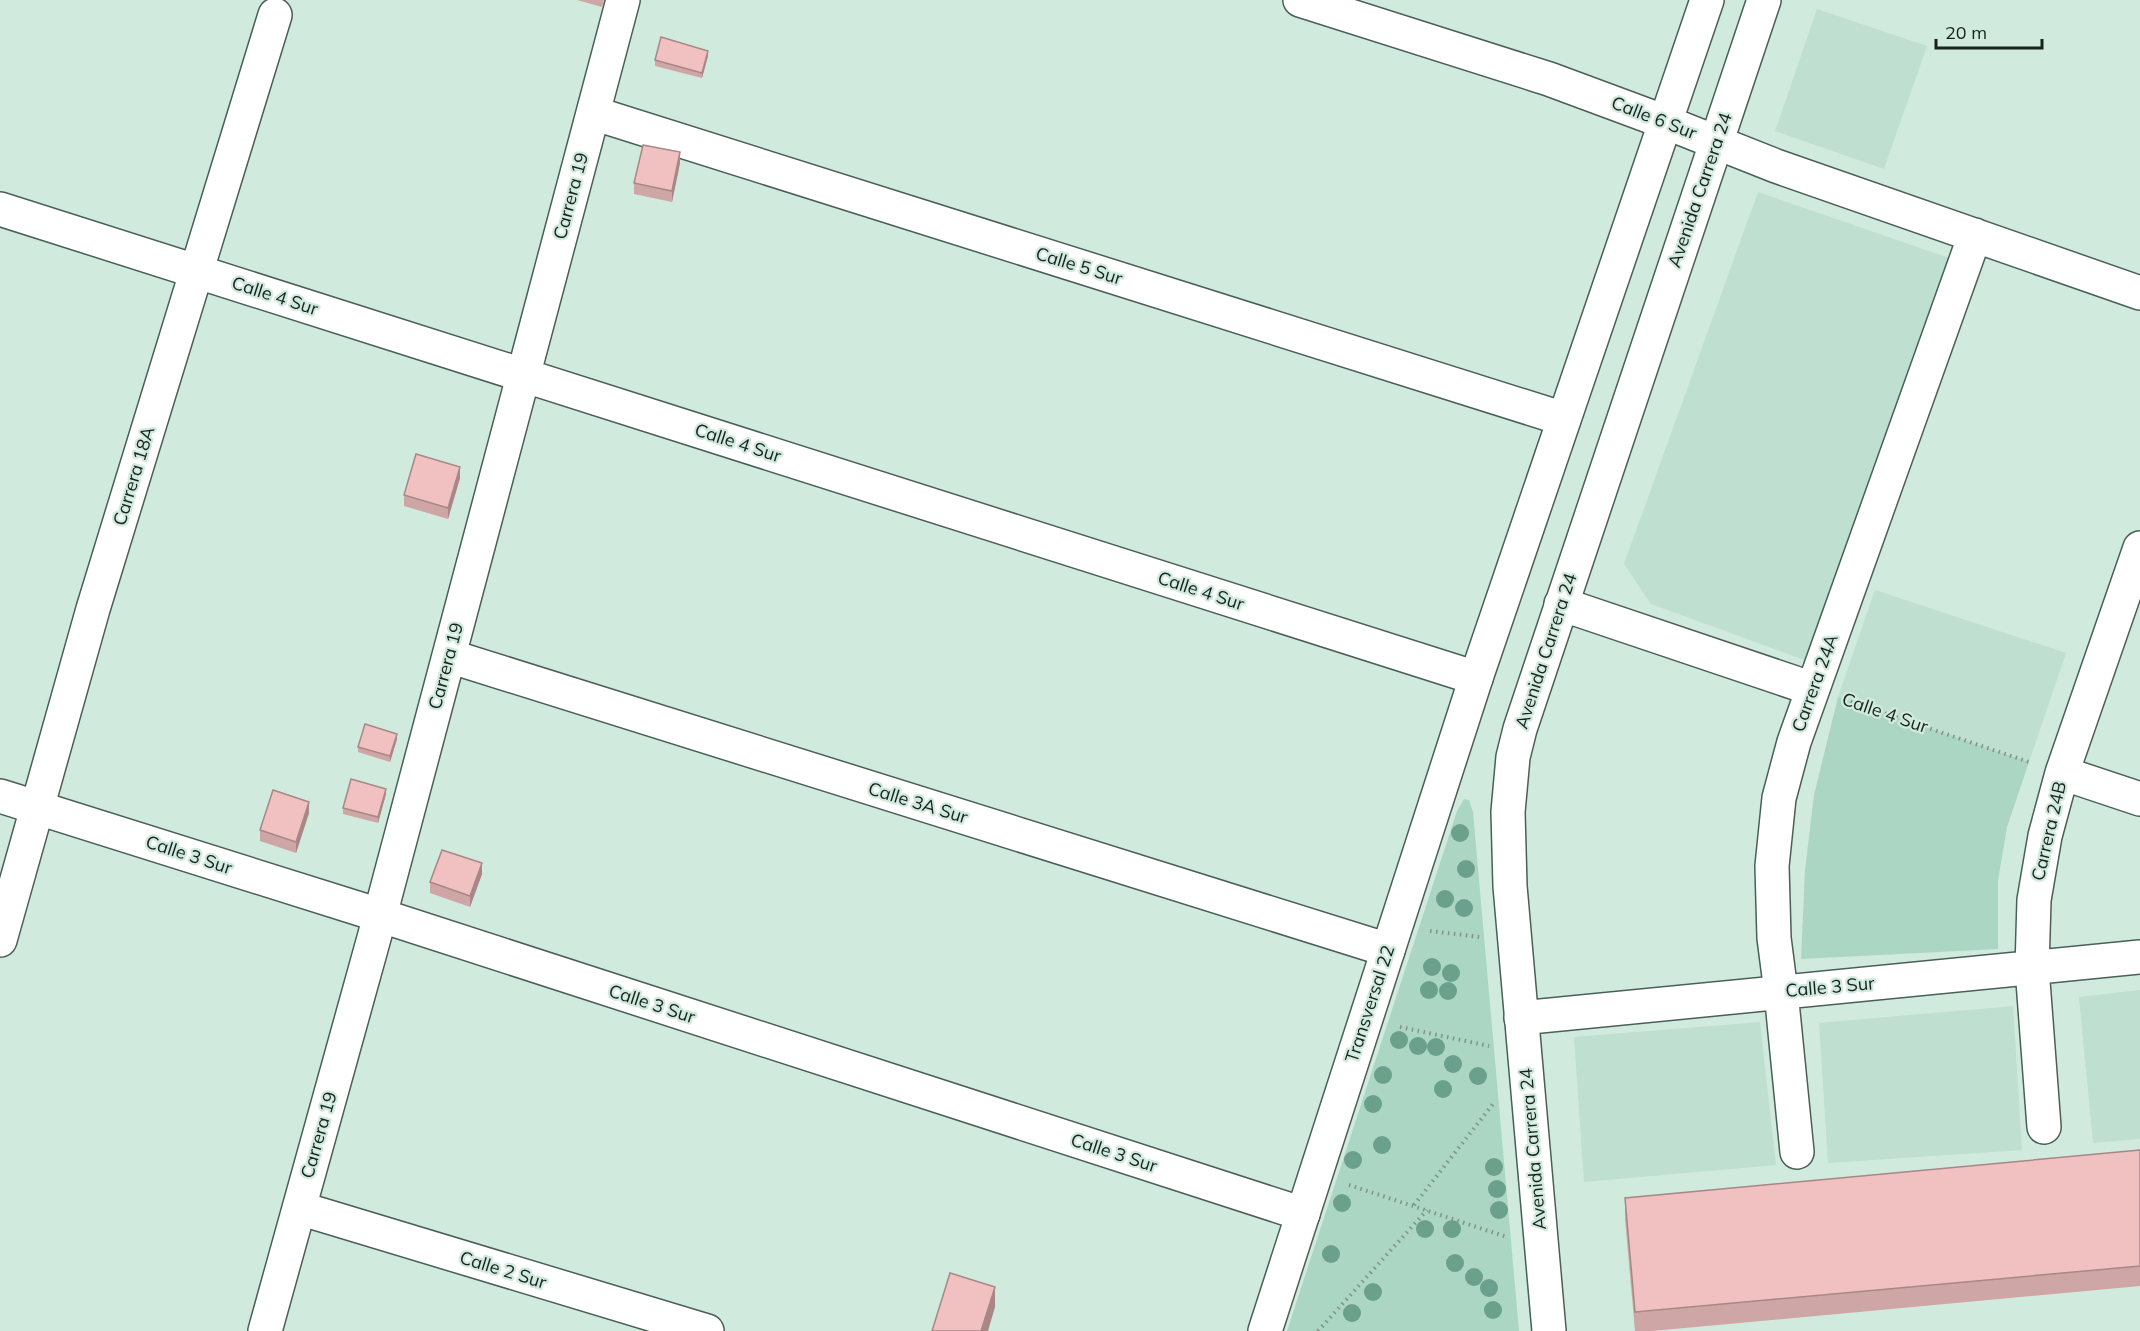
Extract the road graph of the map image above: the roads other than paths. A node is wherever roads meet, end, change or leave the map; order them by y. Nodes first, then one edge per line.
1 (623, 0) edge
2 (1300, 0) edge
3 (1707, 0) edge
4 (1764, 0) edge
5 (275, 15) dead end
6 (593, 113) junction
7 (1665, 122) junction
8 (1716, 142) junction
9 (0, 208) edge
10 (1975, 235) junction
11 (197, 271) junction
12 (2140, 293) edge
13 (524, 375) junction
14 (1564, 419) junction
15 (2140, 548) edge
16 (1561, 604) junction
17 (449, 657) junction
18 (1476, 678) junction
19 (1813, 689) junction
20 (2062, 773) junction
21 (0, 796) edge
22 (2140, 799) edge
23 (37, 807) junction
24 (379, 915) junction
25 (0, 940) edge
26 (1388, 950) junction
27 (2140, 957) edge
28 (2032, 968) junction
29 (1781, 992) junction
30 (1521, 1018) junction
31 (2044, 1127) dead end
32 (1797, 1152) dead end
33 (299, 1208) junction
34 (1303, 1214) junction
35 (265, 1331) edge
36 (707, 1331) edge
37 (1265, 1331) edge
38 (1549, 1331) edge

1 - 6 street, Carrera 19
2 - 7 street, Calle 6 Sur
3 - 7 street
4 - 8 street, Avenida Carrera 24
5 - 11 street, Carrera 18A
6 - 13 street, Carrera 19
6 - 14 street, Calle 5 Sur
7 - 8 street, Calle 6 Sur
7 - 14 street
8 - 10 street, Calle 6 Sur
8 - 16 street, Avenida Carrera 24
9 - 11 street, Calle 4 Sur
10 - 12 street, Calle 6 Sur
10 - 19 street, Carrera 24A
11 - 13 street, Calle 4 Sur
11 - 23 street, Carrera 18A
13 - 17 street, Carrera 19
13 - 18 street, Calle 4 Sur
14 - 18 street
15 - 20 street, Carrera 24B
16 - 19 street
16 - 30 street, Avenida Carrera 24
17 - 24 street, Carrera 19
17 - 26 street, Calle 3A Sur
18 - 26 street, Transversal 22
19 - 29 street, Carrera 24A
20 - 22 street
20 - 28 street, Carrera 24B
21 - 23 street, Calle 3 Sur
23 - 24 street, Calle 3 Sur
23 - 25 street, Carrera 18A
24 - 33 street, Carrera 19
24 - 34 street, Calle 3 Sur
26 - 34 street, Transversal 22
27 - 28 street, Calle 3 Sur
28 - 29 street, Calle 3 Sur
28 - 31 street, Carrera 24B
29 - 30 street, Calle 3 Sur
29 - 32 street, Carrera 24A
30 - 38 street, Avenida Carrera 24
33 - 35 street, Carrera 19
33 - 36 street, Calle 2 Sur
34 - 37 street, Transversal 22

